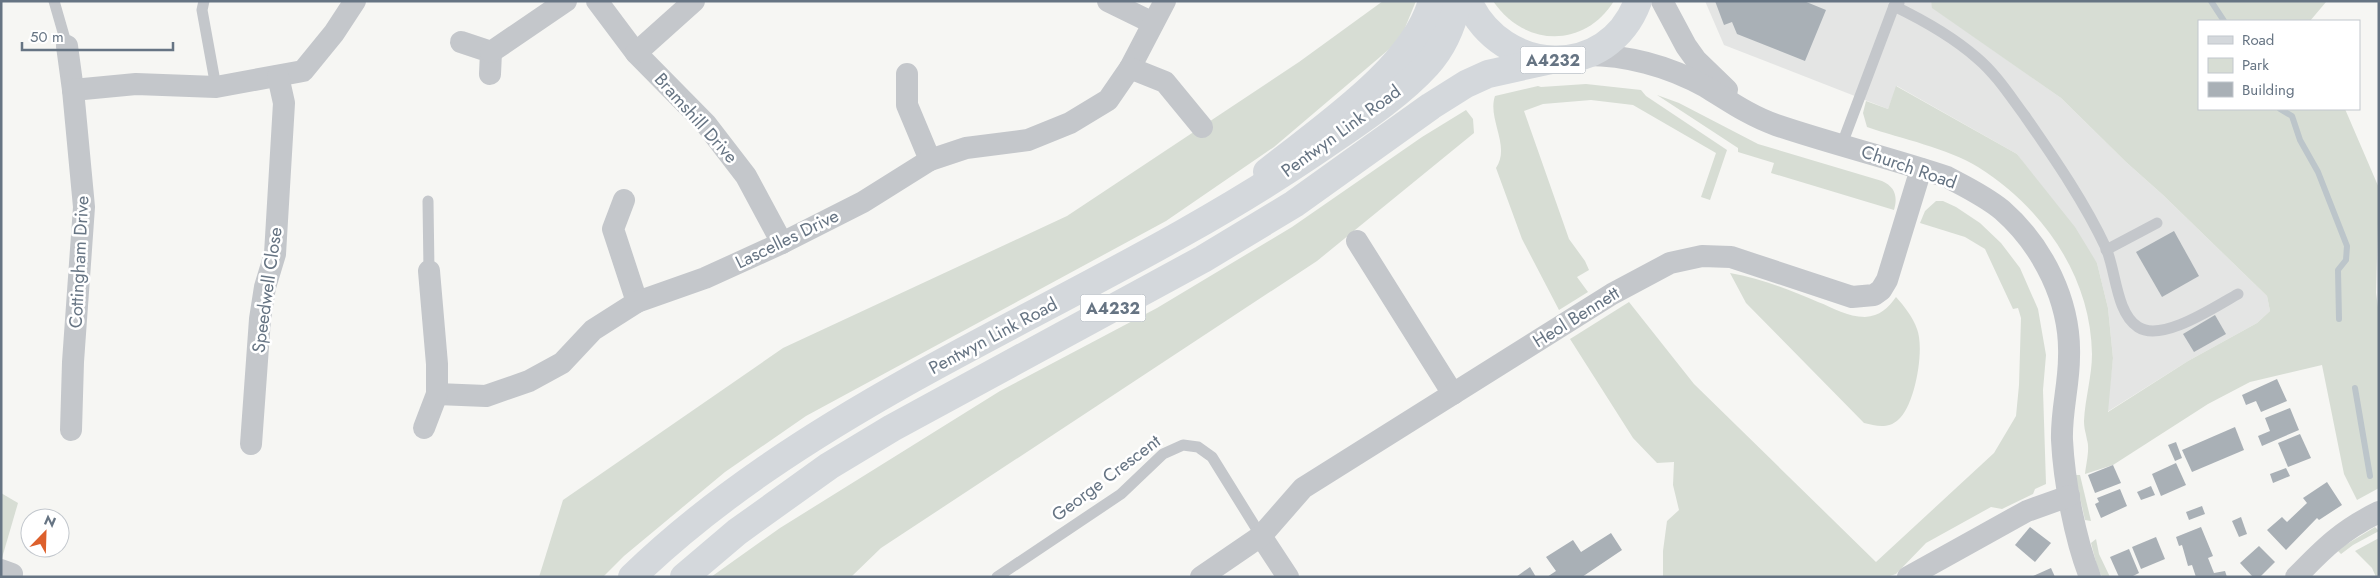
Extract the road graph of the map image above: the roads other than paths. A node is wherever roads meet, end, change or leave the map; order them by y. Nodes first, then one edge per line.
1 (54, 1) edge
2 (204, 1) edge
3 (354, 1) edge
4 (566, 1) edge
5 (597, 1) edge
6 (694, 1) edge
7 (1108, 1) edge
8 (1164, 1) edge
9 (1432, 1) edge
10 (1458, 1) edge
11 (1468, 1) edge
12 (1638, 1) edge
13 (1662, 1) edge
14 (1898, 3) edge
15 (1153, 23) junction
16 (461, 42) dead end
17 (67, 46) joint
18 (490, 52) junction
19 (636, 53) junction
20 (1581, 55) junction
21 (1551, 60) junction
22 (1130, 68) junction
23 (490, 74) dead end
24 (907, 74) dead end
25 (278, 76) junction
26 (216, 87) junction
27 (74, 90) junction
28 (1748, 113) junction
29 (1202, 127) dead end
30 (1842, 144) junction
31 (930, 160) junction
32 (1921, 169) junction
33 (624, 200) dead end
34 (428, 201) dead end
35 (2156, 223) dead end
36 (1201, 224) junction
37 (1357, 241) dead end
38 (782, 244) junction
39 (2106, 250) junction
40 (429, 271) joint
41 (2238, 294) dead end
42 (636, 302) junction
43 (437, 394) junction
44 (1453, 394) junction
45 (424, 428) dead end
46 (71, 430) dead end
47 (251, 444) dead end
48 (2069, 496) junction
49 (2379, 512) edge
50 (1261, 536) junction
51 (632, 577) edge
52 (684, 577) edge
53 (997, 577) edge
54 (1201, 577) edge
55 (1288, 577) edge
56 (1908, 577) edge
57 (2090, 577) edge
58 (2296, 577) edge

1 - 17 lane
2 - 26 lane
3 - 25 street
4 - 18 street
5 - 19 street, Bramshill Drive
6 - 19 street
7 - 15 street
8 - 15 street, Lascelles Drive
9 - 36 main road
10 - 36 main road, Pentwyn Link Road / A4232
11 - 21 main road, Pentwyn Link Road / A4232
12 - 20 main road, Pentwyn Link Road / A4232
13 - 28 street
14 - 30 lane
14 - 39 lane
15 - 22 street, Lascelles Drive
16 - 18 street
17 - 27 street, Cottingham Drive
18 - 23 street
19 - 38 street, Bramshill Drive
20 - 21 main road, Pentwyn Link Road / A4232
20 - 28 street, Church Road
21 - 52 main road, Pentwyn Link Road / A4232
22 - 29 street
22 - 31 street, Lascelles Drive
24 - 31 street
25 - 26 street
25 - 47 street, Speedwell Close
26 - 27 street
27 - 46 street, Cottingham Drive
28 - 30 street, Church Road
30 - 32 street, Church Road
31 - 38 street, Lascelles Drive
32 - 44 street, Heol Bennett
32 - 48 street, Church Road
33 - 42 street
34 - 40 lane
35 - 39 lane
36 - 51 main road, Pentwyn Link Road / A4232
37 - 44 street
38 - 42 street, Lascelles Drive
39 - 41 lane
40 - 43 street
42 - 43 street, Lascelles Drive
43 - 45 street
44 - 50 street, Heol Bennett
48 - 56 street
48 - 57 street, Church Road
49 - 58 street
50 - 53 lane, George Crescent
50 - 54 street, Heol Bennett
50 - 55 street

